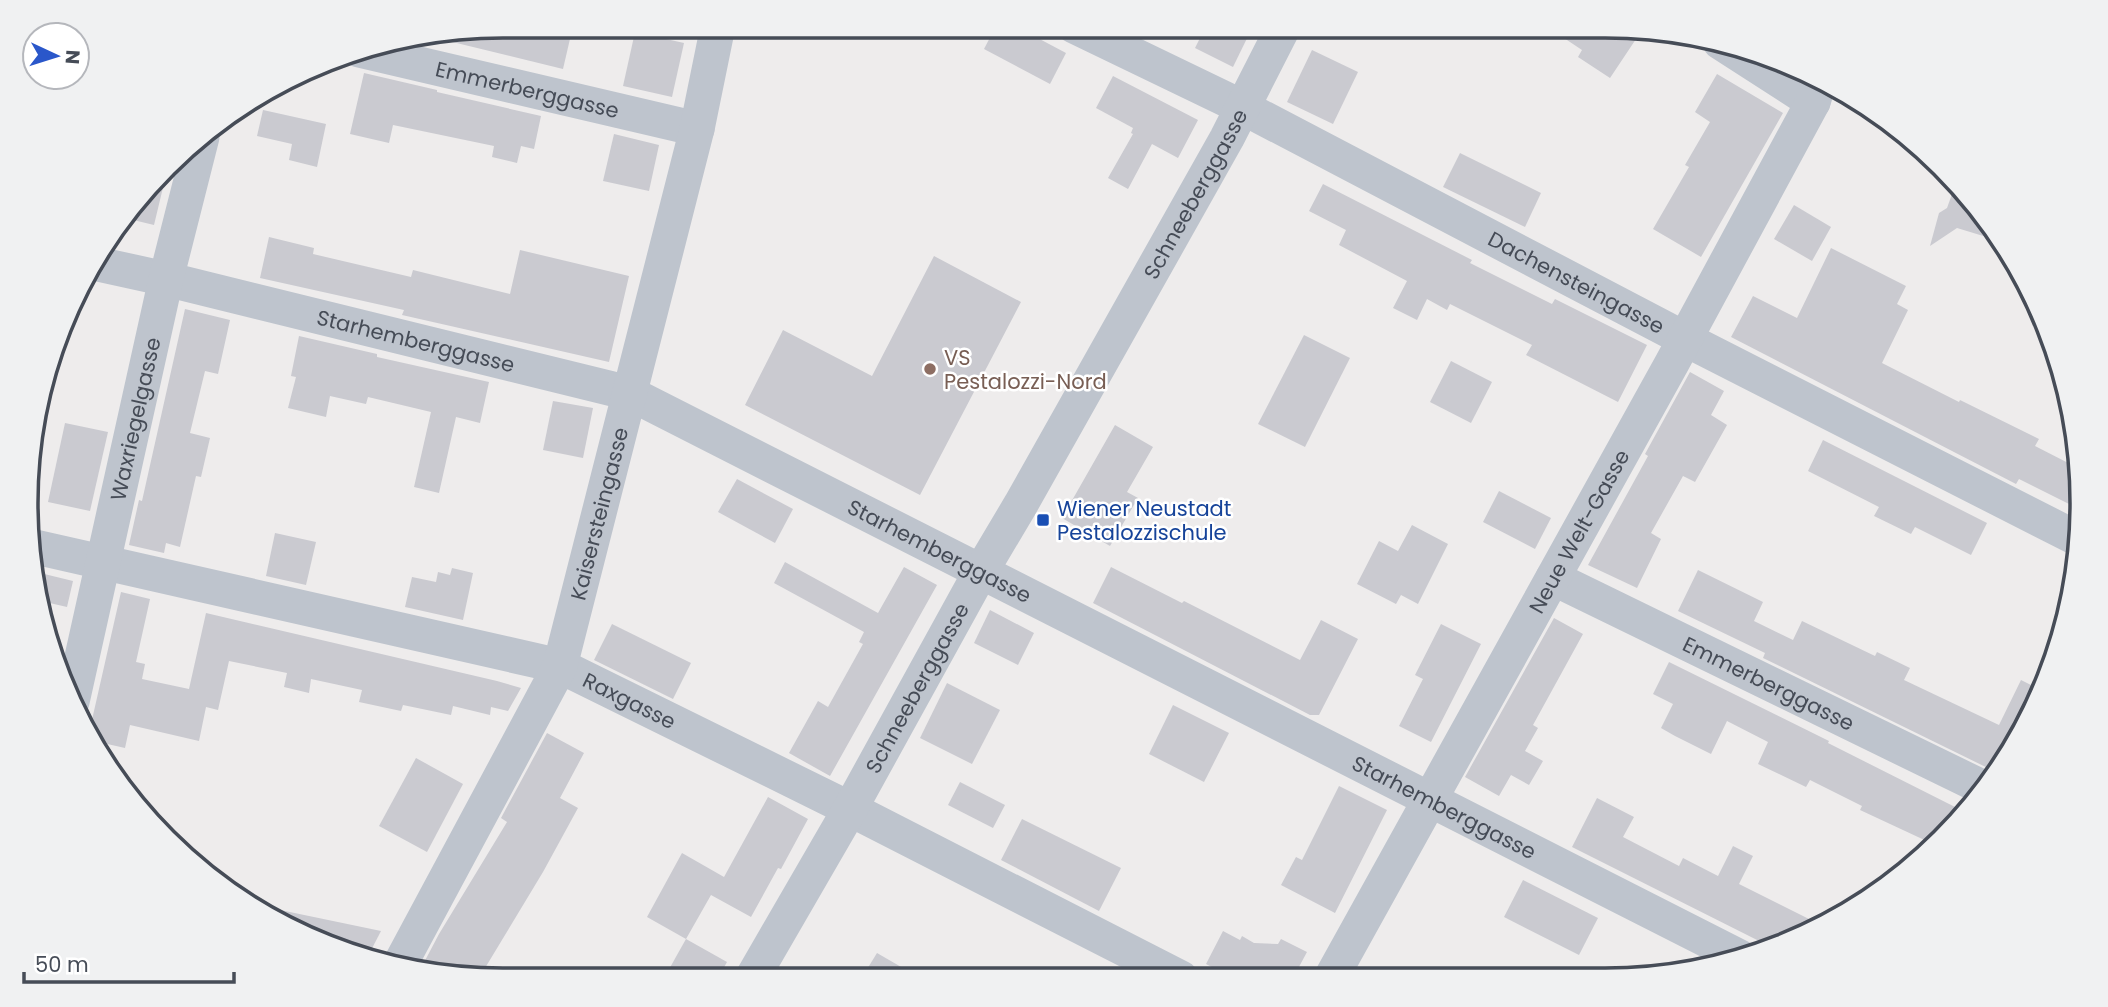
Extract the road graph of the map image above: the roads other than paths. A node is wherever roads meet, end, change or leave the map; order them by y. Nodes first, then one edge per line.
1 (716, 38) edge
2 (1099, 38) edge
3 (1277, 38) edge
4 (380, 55) edge
5 (1791, 78) edge
6 (1817, 91) edge
7 (1244, 108) junction
8 (697, 129) junction
9 (198, 153) edge
10 (104, 265) edge
11 (166, 279) junction
12 (1685, 339) junction
13 (629, 393) junction
14 (2069, 534) edge
15 (40, 548) edge
16 (103, 563) junction
17 (980, 573) junction
18 (1553, 578) junction
19 (560, 666) junction
20 (76, 685) edge
21 (1975, 784) edge
22 (1429, 800) junction
23 (850, 809) junction
24 (1729, 952) edge
25 (403, 958) edge
26 (758, 968) edge
27 (1161, 968) edge
28 (1337, 968) edge

1 - 8 street, Kaisersteingasse
2 - 7 street, Dachensteingasse
3 - 7 street, Schneeberggasse
4 - 8 street, Emmerberggasse
5 - 6 street
6 - 12 street, Neue Welt-Gasse
7 - 12 street, Dachensteingasse
7 - 17 street, Schneeberggasse
8 - 13 street, Kaisersteingasse
9 - 11 street, Waxriegelgasse
10 - 11 street, Starhemberggasse
11 - 13 street, Starhemberggasse
11 - 16 street, Waxriegelgasse
12 - 14 street, Dachensteingasse
12 - 18 street, Neue Welt-Gasse
13 - 17 street, Starhemberggasse
13 - 19 street, Kaisersteingasse
15 - 16 street, Raxgasse
16 - 19 street, Raxgasse
16 - 20 street, Waxriegelgasse
17 - 22 street, Starhemberggasse
17 - 23 street, Schneeberggasse
18 - 21 street, Emmerberggasse
18 - 22 street, Neue Welt-Gasse
19 - 23 street, Raxgasse
19 - 25 street, Kaisersteingasse
22 - 24 street, Starhemberggasse
22 - 28 street, Neue Welt-Gasse
23 - 26 street, Schneeberggasse
23 - 27 street, Raxgasse

